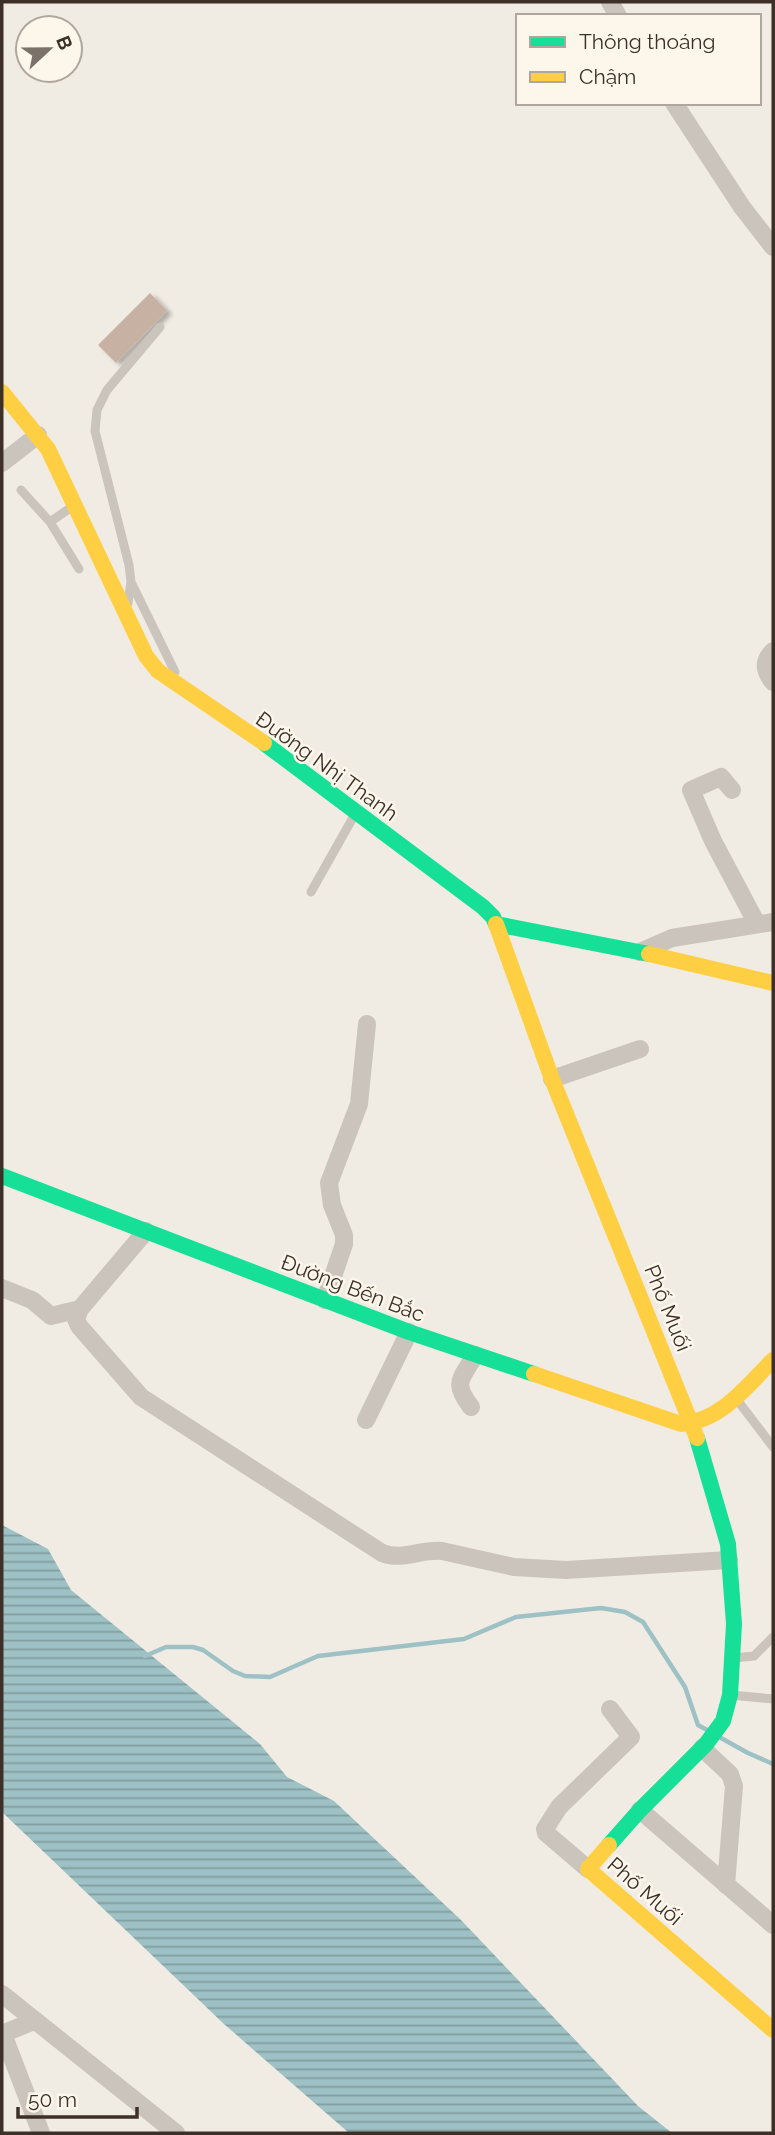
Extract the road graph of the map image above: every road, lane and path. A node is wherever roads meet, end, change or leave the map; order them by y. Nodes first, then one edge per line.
1 (675, 105) edge
2 (773, 247) edge
3 (160, 327) dead end
4 (2, 392) edge
5 (38, 435) junction
6 (2, 463) edge
7 (21, 490) dead end
8 (75, 505) junction
9 (50, 523) junction
10 (79, 569) dead end
11 (131, 582) junction
12 (126, 614) junction
13 (773, 651) edge
14 (773, 682) edge
15 (183, 689) junction
16 (732, 790) dead end
17 (355, 812) junction
18 (311, 892) dead end
19 (765, 923) edge
20 (496, 924) junction
21 (639, 952) junction
22 (773, 983) edge
23 (367, 1024) dead end
24 (640, 1049) dead end
25 (552, 1079) junction
26 (2, 1176) edge
27 (146, 1231) junction
28 (2, 1288) edge
29 (325, 1300) junction
30 (80, 1309) junction
31 (408, 1332) junction
32 (475, 1355) junction
33 (773, 1360) edge
34 (735, 1397) junction
35 (471, 1407) dead end
36 (366, 1420) dead end
37 (693, 1425) junction
38 (773, 1447) edge
39 (729, 1560) junction
40 (773, 1637) edge
41 (732, 1658) junction
42 (730, 1695) junction
43 (773, 1699) edge
44 (610, 1709) dead end
45 (704, 1746) junction
46 (640, 1810) junction
47 (588, 1869) junction
48 (726, 1885) junction
49 (773, 1925) edge
50 (2, 1994) edge
51 (34, 2021) junction
52 (773, 2030) edge
53 (2, 2034) edge
54 (41, 2133) edge
55 (176, 2133) edge

1 - 2 street
3 - 11 lane
4 - 5 street, Đường Nhị Thanh
5 - 6 street
5 - 8 street, Đường Nhị Thanh
7 - 9 lane
8 - 9 lane
8 - 12 street, Đường Nhị Thanh
9 - 10 lane
11 - 12 lane
11 - 15 lane
12 - 15 street, Đường Nhị Thanh
13 - 14 street
15 - 17 street, Đường Nhị Thanh
16 - 19 street
17 - 18 lane
17 - 20 street, Đường Nhị Thanh
19 - 21 street
20 - 21 street
20 - 25 street, Phố Muối
21 - 22 street
23 - 29 street
24 - 25 street
25 - 37 street, Phố Muối
26 - 27 street, Đường Bến Bắc
27 - 29 street, Đường Bến Bắc
27 - 30 street
28 - 30 street
29 - 31 street, Đường Bến Bắc
30 - 39 street
31 - 32 street, Đường Bến Bắc
31 - 36 street
32 - 35 street
32 - 37 street, Đường Bến Bắc
33 - 34 street
34 - 37 street
34 - 38 lane
37 - 39 street, Phố Muối
39 - 41 street, Phố Muối
40 - 41 lane
41 - 42 street, Phố Muối
42 - 43 lane
42 - 45 street, Phố Muối
44 - 47 street
45 - 46 street, Phố Muối
45 - 48 street
46 - 47 street, Phố Muối
46 - 48 street
47 - 52 street, Phố Muối
48 - 49 street
50 - 51 street
51 - 53 street
51 - 55 street
53 - 54 street

